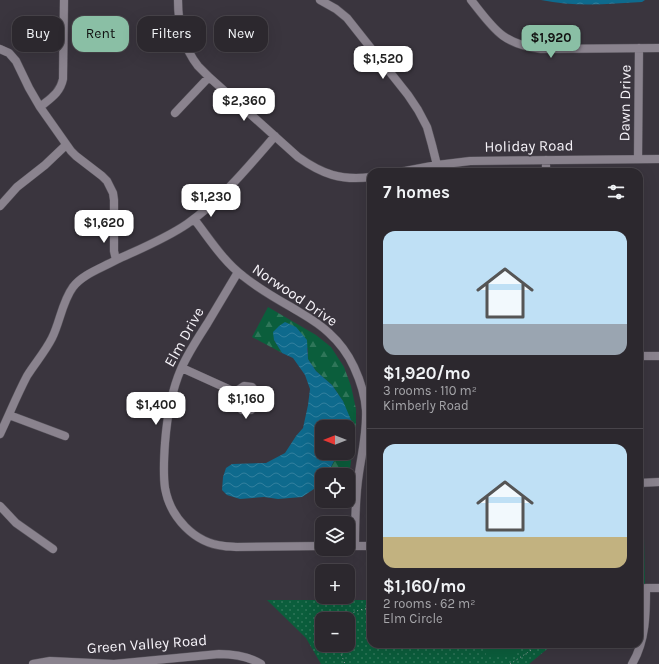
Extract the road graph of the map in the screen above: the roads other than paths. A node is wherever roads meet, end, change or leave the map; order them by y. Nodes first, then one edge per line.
1 (64, 0) edge
2 (178, 0) edge
3 (320, 0) edge
4 (470, 0) edge
5 (640, 48) junction
6 (659, 48) edge
7 (0, 49) edge
8 (209, 77) junction
9 (40, 107) junction
10 (175, 113) dead end
11 (276, 136) junction
12 (66, 145) junction
13 (638, 159) junction
14 (659, 159) edge
15 (546, 160) junction
16 (436, 165) junction
17 (421, 168) edge
18 (546, 168) edge
19 (367, 178) edge
20 (0, 206) edge
21 (194, 219) junction
22 (116, 260) junction
23 (238, 272) junction
24 (643, 356) edge
25 (659, 356) edge
26 (182, 368) junction
27 (234, 392) dead end
28 (9, 415) junction
29 (0, 434) edge
30 (64, 436) dead end
31 (643, 482) edge
32 (659, 482) edge
33 (0, 506) edge
34 (354, 516) edge
35 (315, 546) edge
36 (355, 546) edge
37 (367, 546) edge
38 (53, 549) dead end
39 (659, 588) edge
40 (643, 632) edge
41 (639, 648) edge
42 (33, 664) edge
43 (261, 664) edge
44 (632, 664) edge

1 - 9 street
2 - 8 street
3 - 16 street
4 - 5 street
5 - 6 street
5 - 13 street, Dawn Drive
7 - 9 street
8 - 10 street
8 - 11 street
9 - 12 street
11 - 19 street
11 - 21 street
12 - 20 street
12 - 22 street
13 - 14 street, Holiday Road
13 - 15 street, Holiday Road
15 - 16 street, Holiday Road
15 - 18 street
16 - 17 street, Holiday Road
21 - 22 street
21 - 23 street, Norwood Drive
22 - 28 street
23 - 26 street, Elm Drive
23 - 34 street, Norwood Drive
24 - 25 street
26 - 27 street
26 - 35 street, Elm Drive
28 - 29 street
28 - 30 street
31 - 32 street
33 - 38 street
36 - 37 street
39 - 40 street
41 - 44 street
42 - 43 street, Green Valley Road

